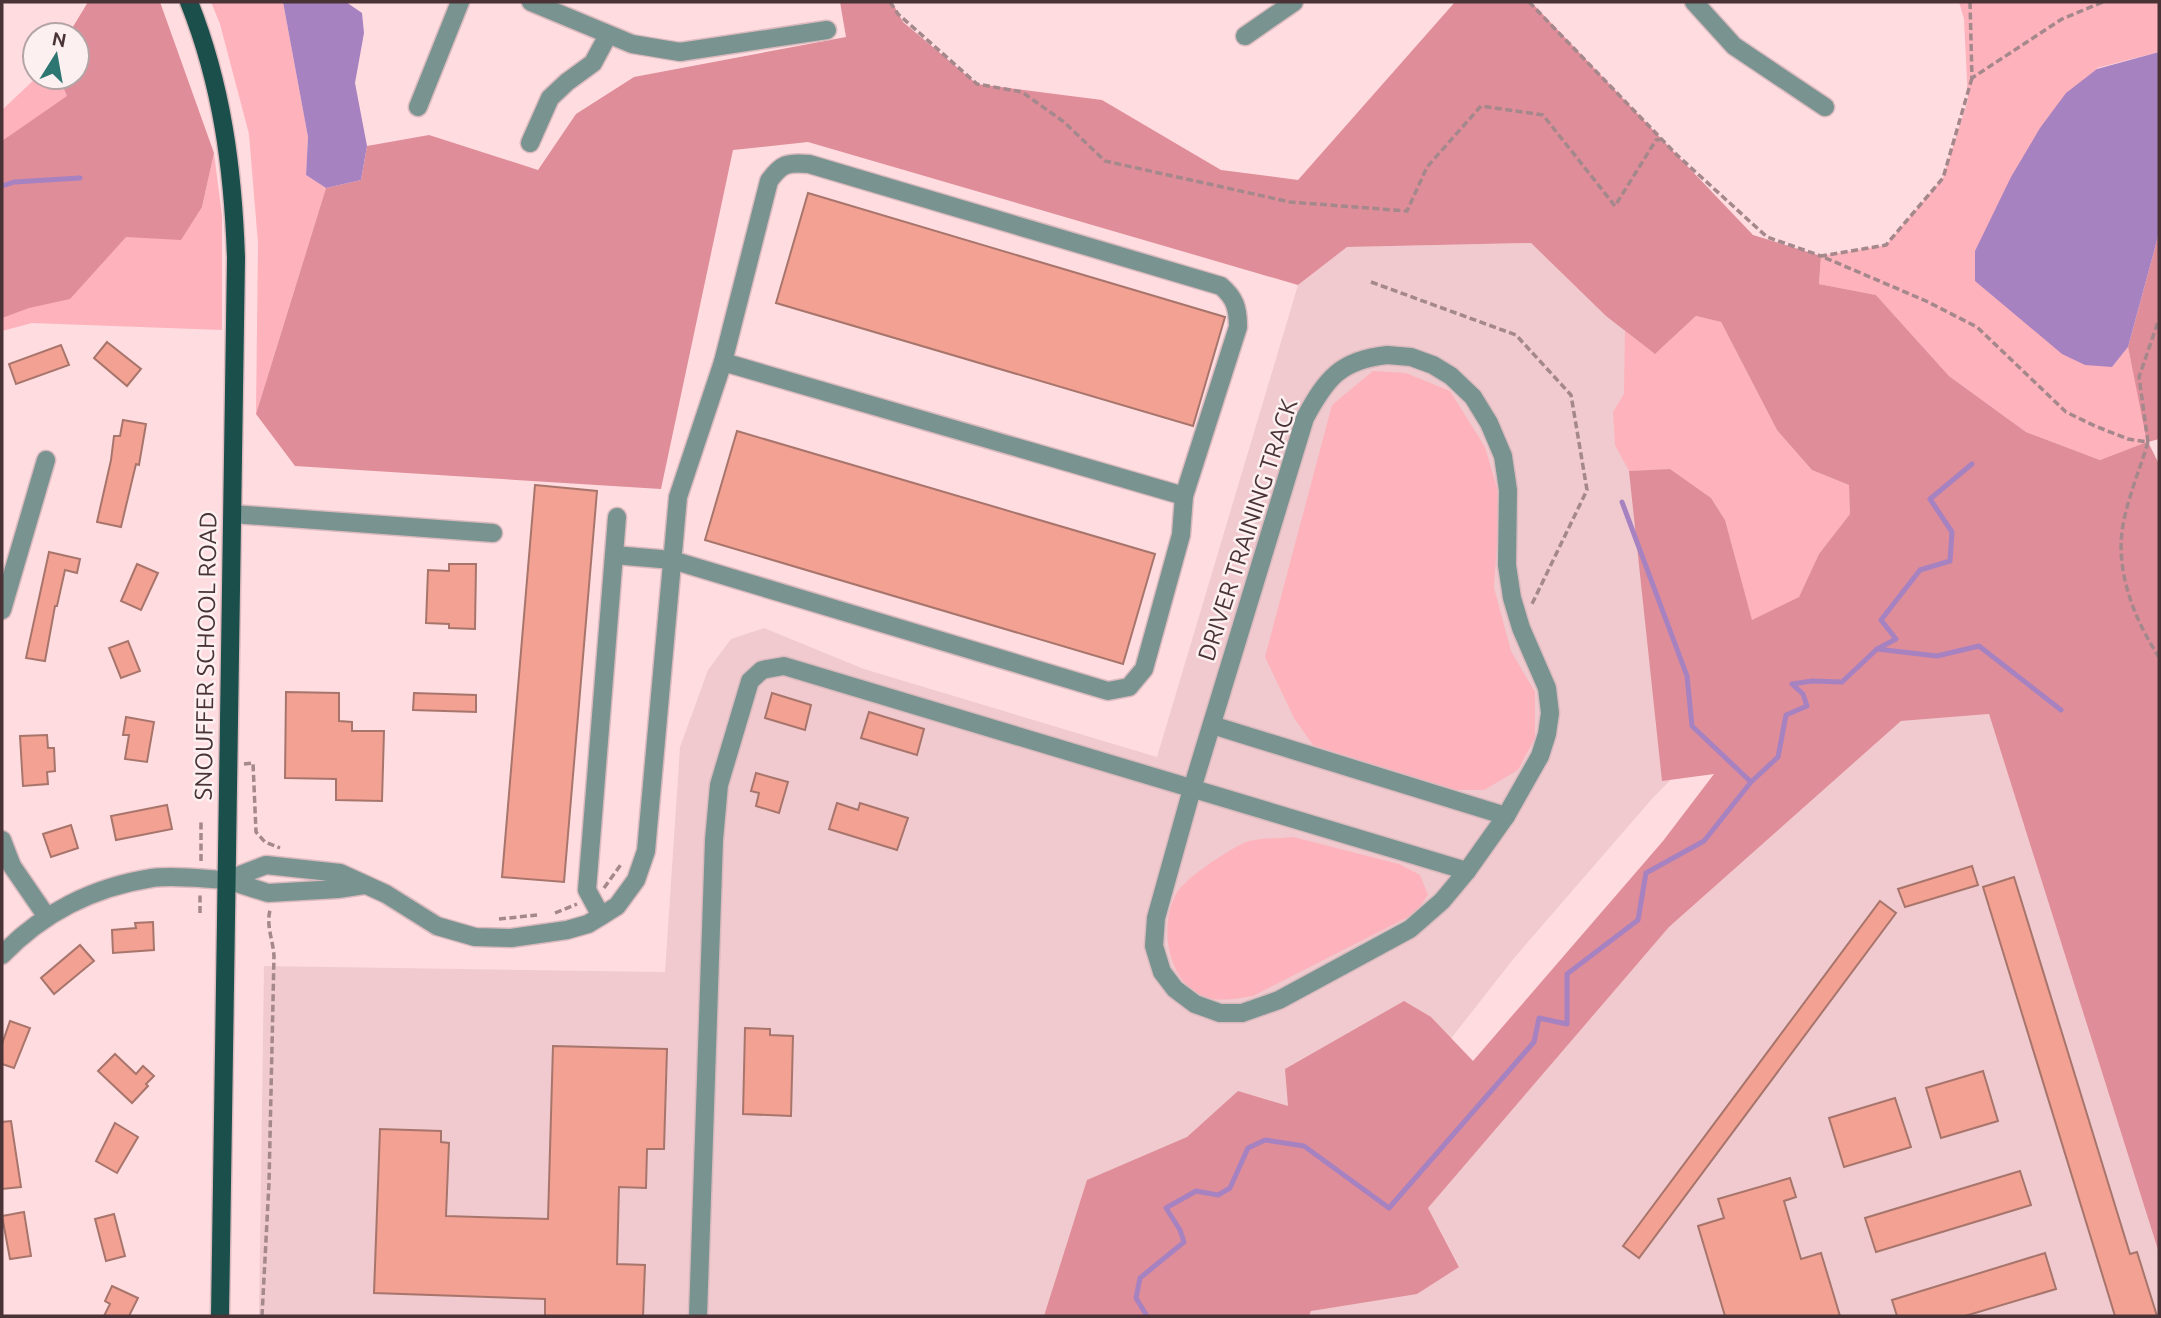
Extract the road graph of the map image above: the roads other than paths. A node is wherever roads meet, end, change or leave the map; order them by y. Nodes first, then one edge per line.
1 (189, 2) edge
2 (460, 2) edge
3 (531, 2) edge
4 (1294, 2) edge
5 (1694, 2) edge
6 (827, 30) dead end
7 (608, 35) junction
8 (1245, 36) dead end
9 (418, 107) dead end
10 (1825, 107) dead end
11 (530, 143) dead end
12 (723, 362) junction
13 (46, 460) dead end
14 (1184, 496) junction
15 (233, 514) junction
16 (617, 517) dead end
17 (493, 533) dead end
18 (614, 555) junction
19 (672, 560) junction
20 (2, 610) edge
21 (1212, 725) junction
22 (1192, 789) junction
23 (1506, 816) junction
24 (2, 840) edge
25 (1467, 871) junction
26 (227, 880) junction
27 (363, 885) junction
28 (601, 916) junction
29 (47, 917) junction
30 (2, 955) edge
31 (220, 1316) edge
32 (698, 1316) edge

1 - 15 main road, SNOUFFER SCHOOL ROAD
2 - 9 street
3 - 7 street
4 - 8 street
5 - 10 street
6 - 7 street
7 - 11 street
12 - 14 street
12 - 14 street
12 - 19 street
13 - 20 street
14 - 19 street
15 - 17 street
15 - 26 main road, SNOUFFER SCHOOL ROAD
16 - 18 street
18 - 19 street
18 - 28 street
19 - 28 street
21 - 22 street, DRIVER TRAINING TRACK
21 - 23 street
21 - 23 street, DRIVER TRAINING TRACK
22 - 25 street
22 - 25 street, DRIVER TRAINING TRACK
22 - 32 street
23 - 25 street, DRIVER TRAINING TRACK
24 - 29 street
26 - 27 street
26 - 27 street
26 - 29 street
26 - 31 main road, SNOUFFER SCHOOL ROAD
27 - 28 street
29 - 30 street

